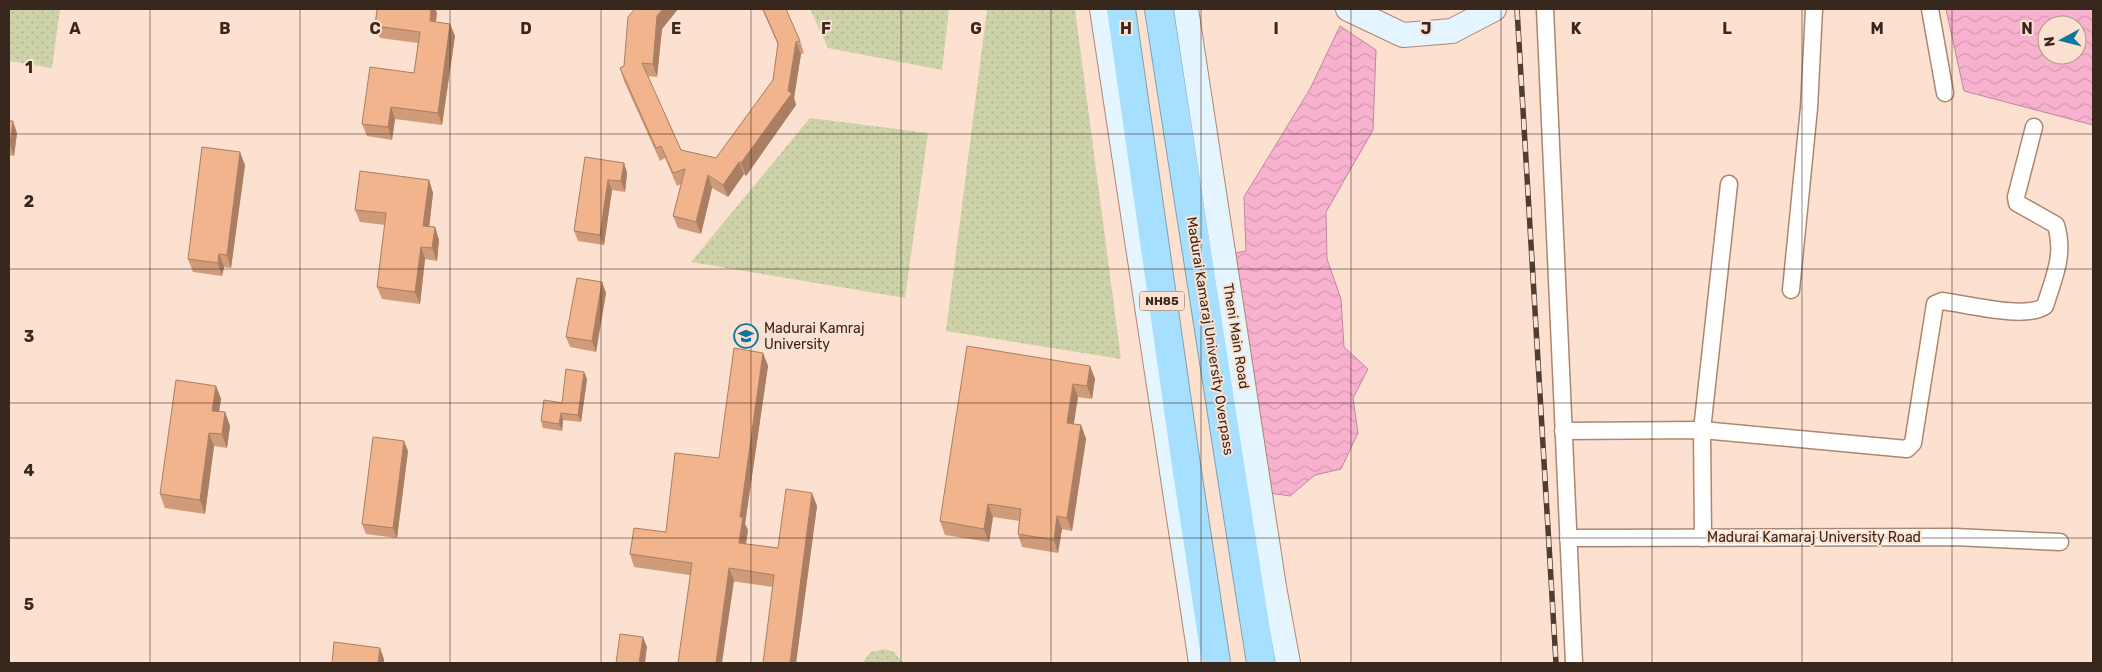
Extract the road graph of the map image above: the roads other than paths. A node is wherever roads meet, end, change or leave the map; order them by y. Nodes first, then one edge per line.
1 (1102, 9) edge
2 (1121, 9) edge
3 (1159, 9) edge
4 (1186, 9) edge
5 (1348, 9) edge
6 (1494, 9) edge
7 (1545, 9) edge
8 (1814, 9) edge
9 (1930, 9) edge
10 (1945, 93) dead end
11 (2034, 127) dead end
12 (1729, 184) dead end
13 (1791, 290) dead end
14 (1702, 430) junction
15 (1563, 431) junction
16 (1568, 538) junction
17 (1703, 538) junction
18 (2060, 542) dead end
19 (1280, 662) edge
20 (1201, 663) edge
21 (1216, 663) edge
22 (1574, 663) edge

1 - 20 street, NH85
2 - 21 highway, NH85
3 - 19 highway, Madurai Kamaraj University Overpass / NH85
4 - 19 street, Theni Main Road / NH85
5 - 6 street
7 - 15 street
8 - 13 street
9 - 10 street
11 - 14 street
12 - 14 street
14 - 15 street
14 - 17 street
15 - 16 street
16 - 17 street, Madurai Kamaraj University Road
16 - 22 street
17 - 18 street, Madurai Kamaraj University Road

